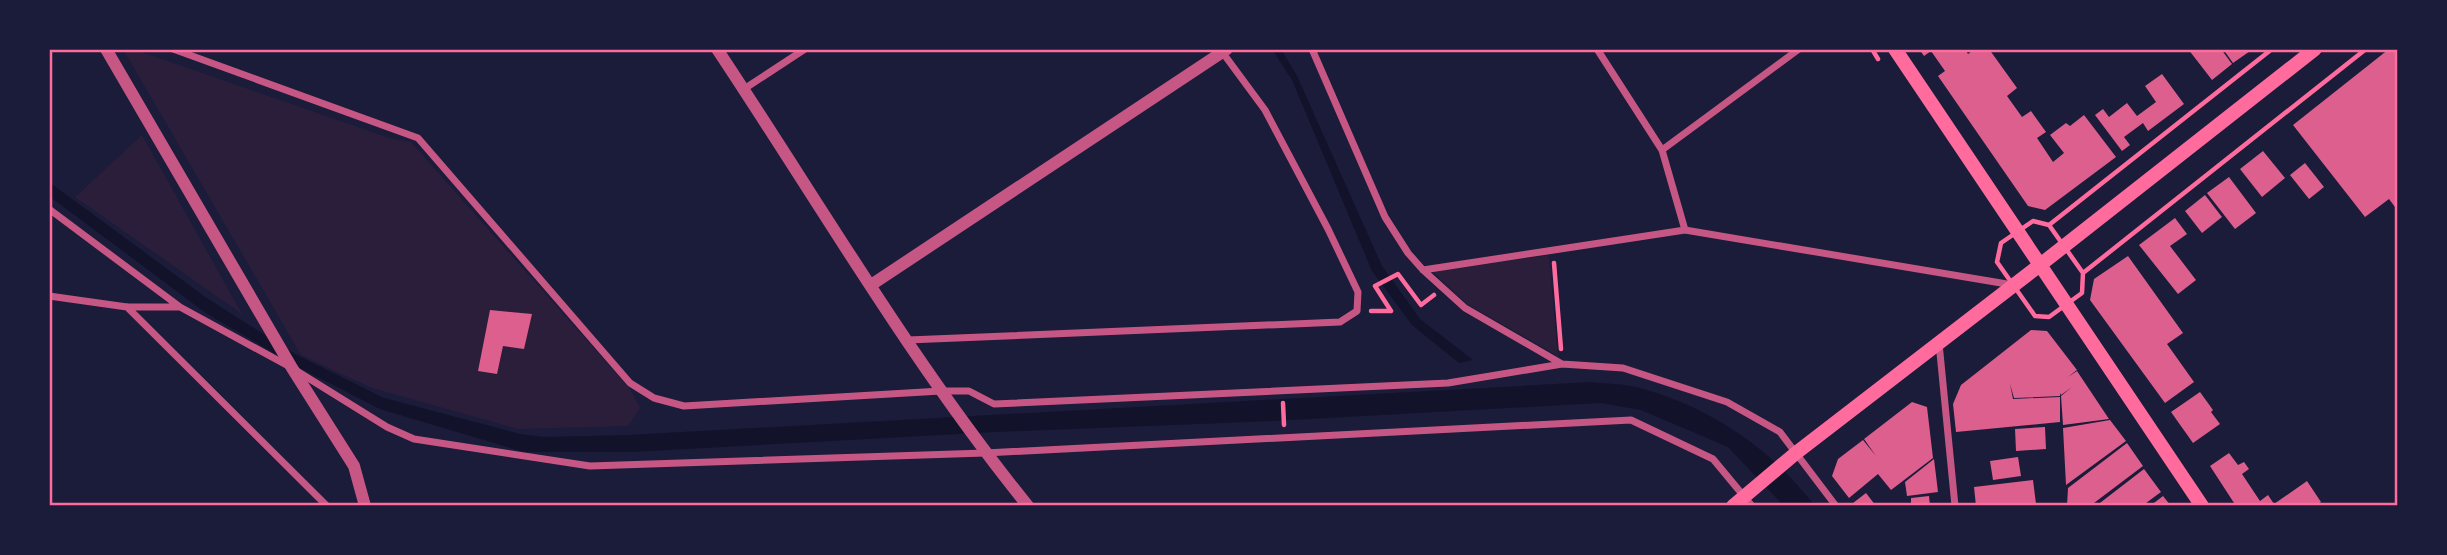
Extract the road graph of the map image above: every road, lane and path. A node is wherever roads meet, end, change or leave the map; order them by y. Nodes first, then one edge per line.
1 (106, 49) edge
2 (173, 49) edge
3 (717, 49) edge
4 (805, 49) edge
5 (1312, 49) edge
6 (1597, 49) edge
7 (1799, 49) edge
8 (1895, 49) edge
9 (2272, 49) edge
10 (2315, 49) edge
11 (2366, 49) edge
12 (1223, 50) edge
13 (744, 89) junction
14 (1662, 150) junction
15 (49, 209) edge
16 (2049, 225) junction
17 (1685, 230) junction
18 (2018, 232) junction
19 (2064, 246) junction
20 (1553, 250) junction
21 (2040, 265) junction
22 (1423, 270) junction
23 (2084, 273) junction
24 (871, 285) junction
25 (2014, 285) junction
26 (49, 296) edge
27 (2066, 304) junction
28 (1421, 305) dead end
29 (127, 307) junction
30 (180, 307) junction
31 (1391, 311) dead end
32 (908, 340) junction
33 (1939, 343) junction
34 (1562, 364) junction
35 (292, 368) junction
36 (941, 391) junction
37 (1283, 391) junction
38 (1284, 437) junction
39 (985, 453) junction
40 (1796, 453) junction
41 (1743, 503) edge
42 (327, 506) edge
43 (365, 506) edge
44 (1028, 506) edge
45 (1836, 506) edge
46 (1955, 506) edge
47 (2202, 506) edge

1 - 35 street
2 - 36 street
3 - 13 street
4 - 13 street
5 - 22 street
6 - 14 street
7 - 14 street
8 - 18 main road
9 - 16 path
10 - 19 main road
11 - 23 path
12 - 24 street
12 - 32 street
13 - 24 street
14 - 17 street
15 - 30 street
16 - 18 path
16 - 19 path
17 - 20 street
17 - 25 street
18 - 21 main road
18 - 25 path
19 - 21 main road
19 - 23 path
20 - 22 street
20 - 34 path
21 - 25 main road
21 - 27 main road
22 - 34 street
23 - 27 path
24 - 32 street
25 - 27 path
25 - 33 main road
26 - 29 street
27 - 47 main road
28 - 31 path
29 - 30 street
29 - 42 street
30 - 35 street
32 - 36 street
33 - 40 main road
33 - 46 street
34 - 37 street
34 - 40 street
35 - 39 street
35 - 43 street
36 - 37 street
36 - 39 street
37 - 38 path
38 - 39 street
38 - 41 street
39 - 44 street
40 - 41 main road
40 - 45 street

